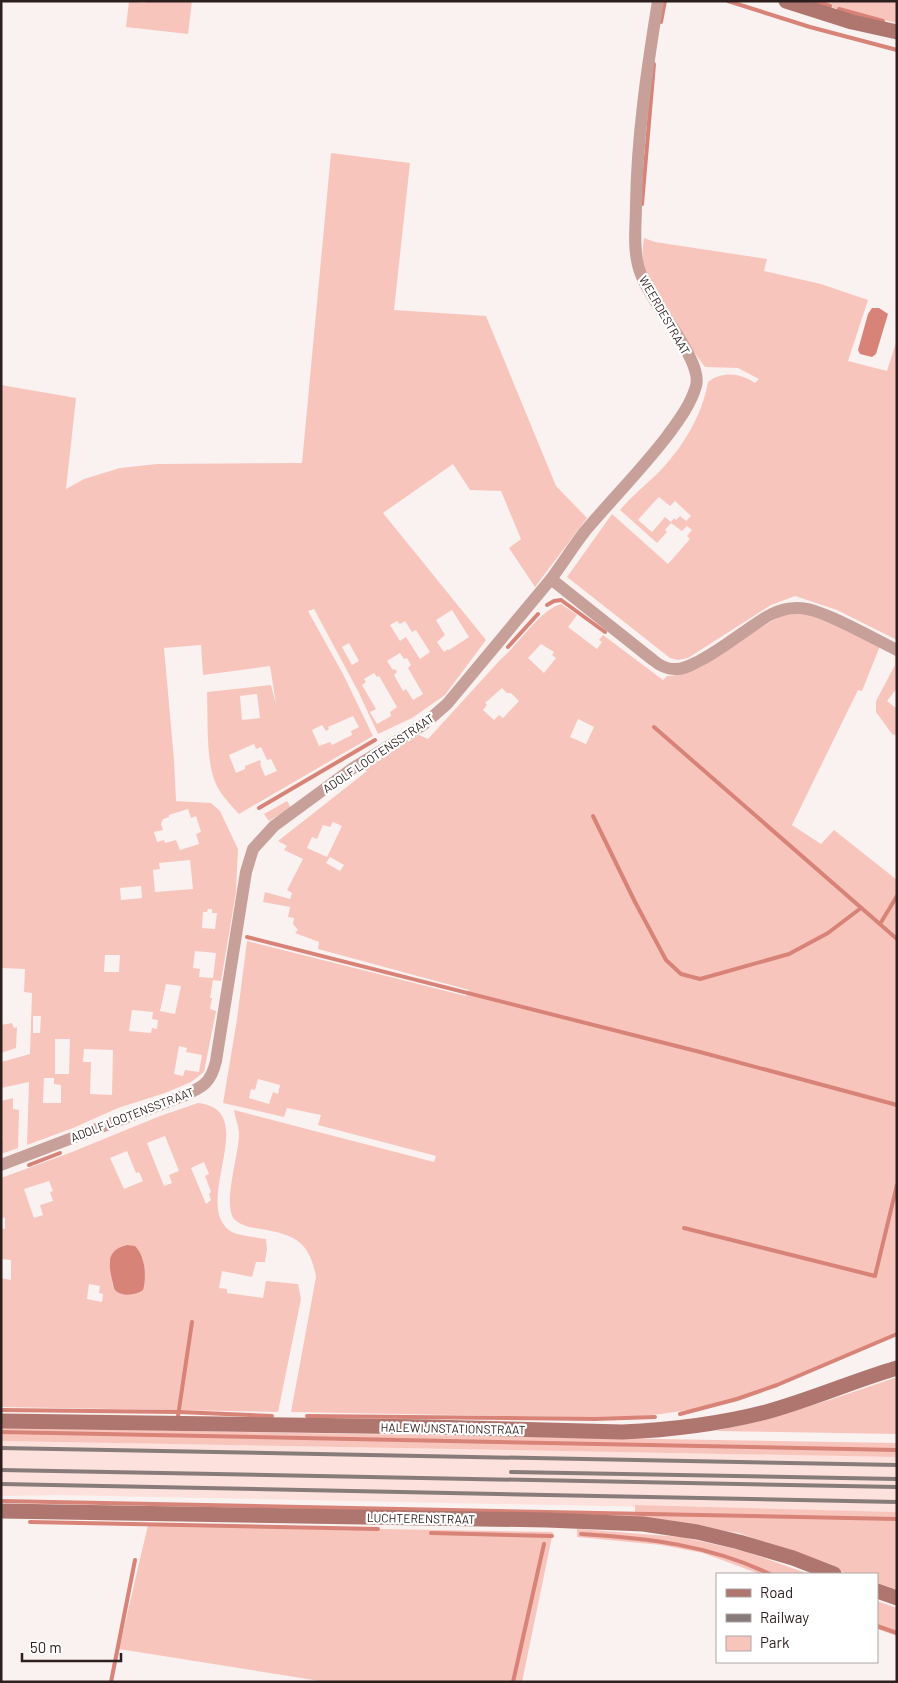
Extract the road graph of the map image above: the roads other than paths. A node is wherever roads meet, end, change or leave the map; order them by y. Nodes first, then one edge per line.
1 (658, 1) edge
2 (786, 1) edge
3 (897, 32) edge
4 (551, 579) junction
5 (897, 650) edge
6 (1, 1165) edge
7 (897, 1368) edge
8 (1, 1421) edge
9 (1, 1511) edge
10 (831, 1573) edge
11 (878, 1591) edge
12 (897, 1598) edge

1 - 4 street, WEERDESTRAAT
2 - 3 street
4 - 5 street
4 - 6 street, ADOLF LOOTENSSTRAAT
7 - 8 street, HALEWIJNSTATIONSTRAAT
9 - 10 street, LUCHTERENSTRAAT
11 - 12 street

